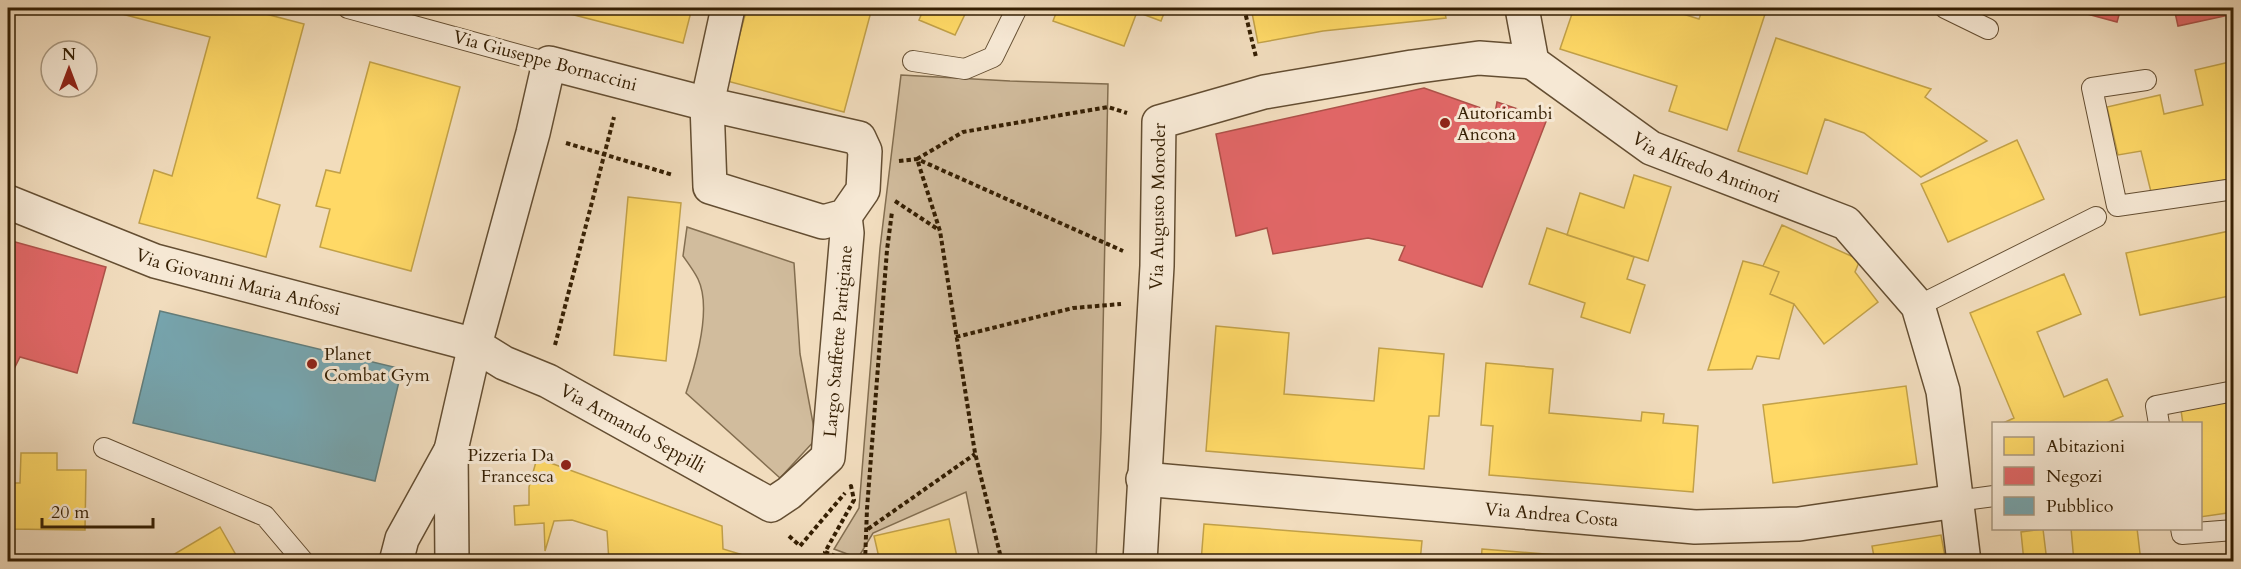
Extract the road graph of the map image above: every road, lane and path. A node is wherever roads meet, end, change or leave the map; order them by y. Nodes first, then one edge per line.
1 (348, 8) edge
2 (728, 8) edge
3 (1017, 8) edge
4 (1244, 8) edge
5 (1522, 8) edge
6 (1944, 8) edge
7 (1988, 29) dead end
8 (1256, 59) dead end
9 (913, 61) dead end
10 (1532, 62) junction
11 (549, 63) junction
12 (2146, 80) dead end
13 (624, 83) junction
14 (707, 104) junction
15 (1159, 122) junction
16 (533, 133) junction
17 (604, 154) junction
18 (917, 159) junction
19 (710, 187) junction
20 (2234, 189) edge
21 (8, 202) edge
22 (845, 216) junction
23 (2096, 217) dead end
24 (940, 231) junction
25 (1157, 266) junction
26 (1155, 302) junction
27 (1918, 306) junction
28 (956, 338) junction
29 (475, 345) junction
30 (548, 381) junction
31 (2234, 392) edge
32 (2159, 422) edge
33 (104, 448) dead end
34 (451, 450) junction
35 (975, 453) junction
36 (1143, 479) junction
37 (789, 493) joint
38 (1992, 496) edge
39 (1958, 501) junction
40 (796, 528) dead end
41 (868, 529) junction
42 (2181, 530) edge
43 (2234, 530) edge
44 (304, 561) edge
45 (396, 561) edge
46 (452, 561) edge
47 (850, 561) edge
48 (866, 561) edge
49 (1002, 561) edge
50 (1140, 561) edge
51 (1964, 561) edge

1 - 11 lane, Via Giuseppe Bornaccini
2 - 14 street
3 - 9 lane
4 - 8 path
5 - 10 street
6 - 7 lane
10 - 15 street, Via Augusto Moroder
10 - 27 street, Via Alfredo Antinori
11 - 13 street, Via Giuseppe Bornaccini
11 - 16 street
12 - 20 lane
13 - 14 street, Via Giuseppe Bornaccini
13 - 17 path
14 - 19 street
14 - 22 street, Via Giuseppe Bornaccini
15 - 18 path
15 - 25 street, Via Augusto Moroder
16 - 17 path
16 - 29 street
17 - 19 path
17 - 30 path
18 - 24 path
18 - 25 path
19 - 22 street
21 - 29 street, Via Giovanni Maria Anfossi
22 - 37 street, Largo Staffette Partigiane
23 - 27 lane
24 - 28 path
24 - 41 path
25 - 26 street, Via Augusto Moroder
26 - 28 path
26 - 36 street, Via Augusto Moroder
27 - 39 street, Via Alfredo Antinori
28 - 35 path
29 - 30 street, Via Armando Seppilli
29 - 34 street
30 - 37 street, Via Armando Seppilli
31 - 32 lane
33 - 44 lane
34 - 45 street
34 - 46 street
35 - 41 path
35 - 49 path
36 - 39 street, Via Andrea Costa
36 - 50 street, Via Augusto Moroder
38 - 39 lane
39 - 51 street, Via Alfredo Antinori
40 - 47 path
41 - 48 path
42 - 43 lane

